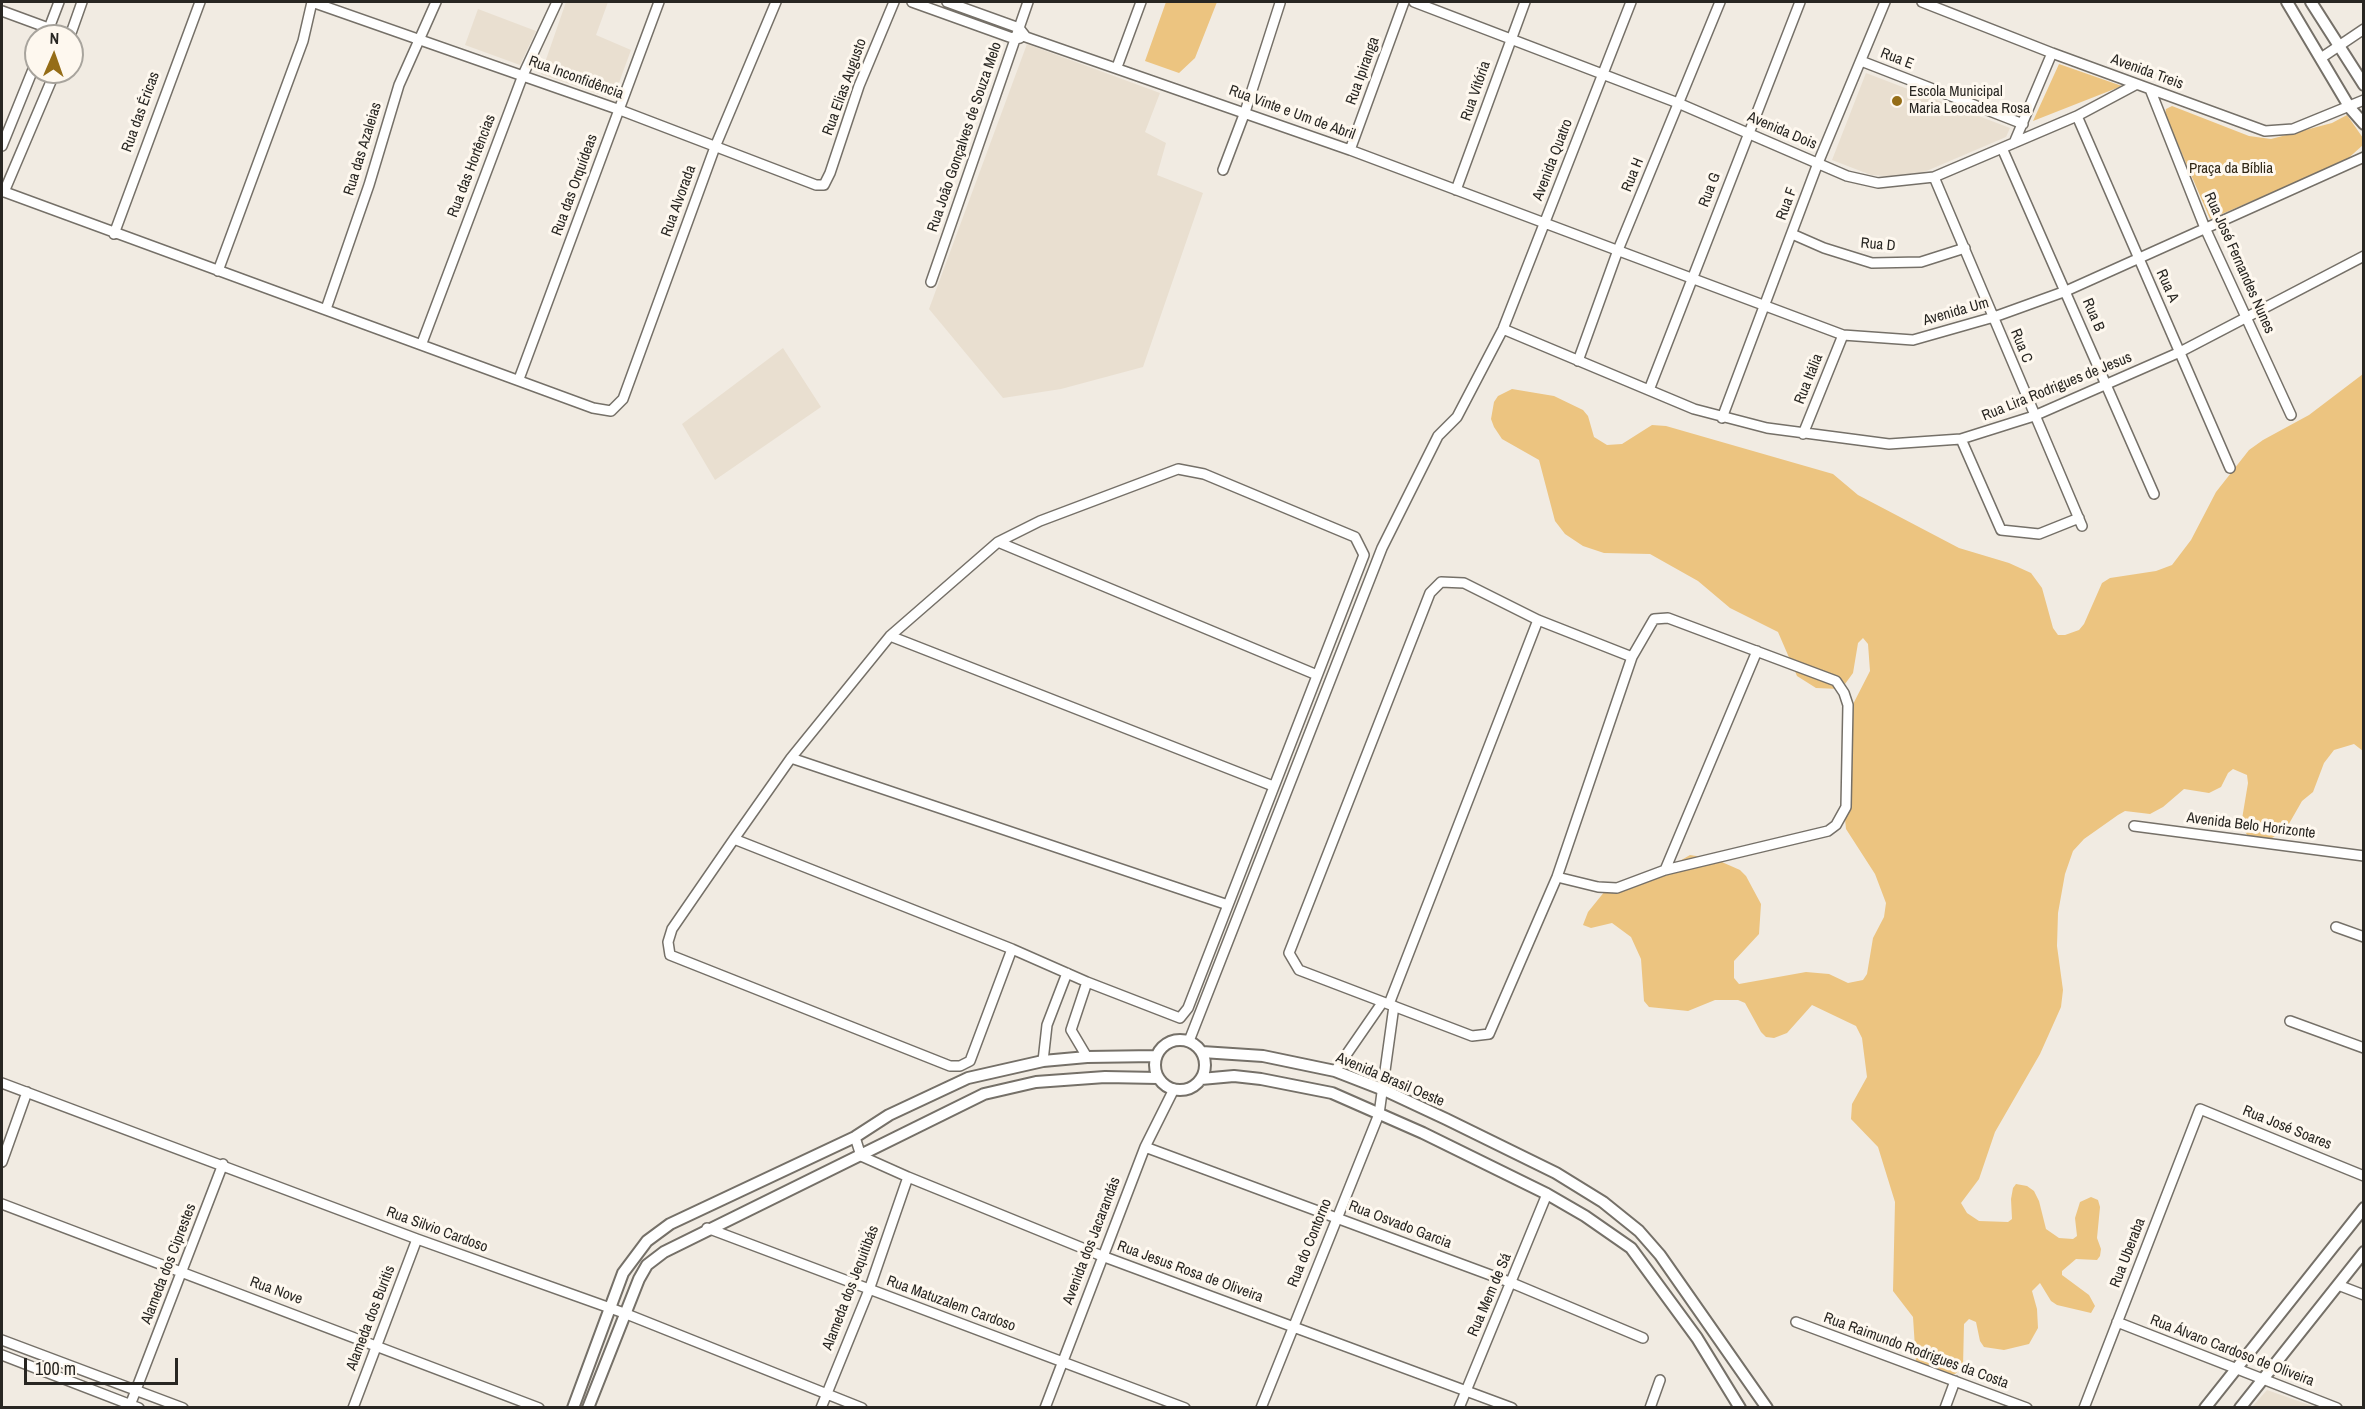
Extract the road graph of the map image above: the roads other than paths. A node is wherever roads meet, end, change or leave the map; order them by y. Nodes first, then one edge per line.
1 (59, 2) edge
2 (82, 2) edge
3 (200, 2) edge
4 (312, 2) edge
5 (436, 2) edge
6 (557, 2) edge
7 (659, 2) edge
8 (776, 2) edge
9 (894, 2) edge
10 (912, 2) edge
11 (947, 2) edge
12 (1028, 2) edge
13 (1141, 2) edge
14 (1404, 2) edge
15 (1414, 2) edge
16 (1525, 2) edge
17 (1627, 2) edge
18 (1720, 2) edge
19 (1800, 2) edge
20 (1885, 2) edge
21 (1922, 2) edge
22 (2287, 2) edge
23 (2311, 2) edge
24 (1280, 3) edge
25 (2, 11) edge
26 (30, 24) edge
27 (51, 24) edge
28 (74, 24) edge
29 (1018, 28) junction
30 (2364, 29) edge
31 (1026, 37) junction
32 (419, 38) junction
33 (1015, 39) junction
34 (1510, 39) junction
35 (2341, 45) junction
36 (2052, 53) junction
37 (2321, 58) junction
38 (1861, 61) junction
39 (1117, 67) junction
40 (1602, 73) junction
41 (523, 75) junction
42 (27, 84) edge
43 (50, 84) edge
44 (2137, 84) junction
45 (2364, 85) edge
46 (2150, 89) junction
47 (2364, 100) edge
48 (1678, 103) junction
49 (2350, 108) junction
50 (620, 110) junction
51 (1245, 112) junction
52 (2077, 116) junction
53 (2024, 124) junction
54 (2364, 124) edge
55 (1748, 133) junction
56 (2014, 143) junction
57 (2, 146) edge
58 (715, 147) junction
59 (2002, 148) junction
60 (1350, 150) junction
61 (2364, 157) edge
62 (1818, 163) junction
63 (1223, 170) dead end
64 (1934, 177) junction
65 (825, 183) joint
66 (1456, 190) junction
67 (3, 192) edge
68 (1546, 222) junction
69 (2205, 228) junction
70 (114, 234) junction
71 (1792, 234) junction
72 (1965, 248) junction
73 (1618, 250) junction
74 (2364, 256) edge
75 (2137, 258) junction
76 (218, 271) junction
77 (1692, 278) junction
78 (931, 282) dead end
79 (2066, 291) junction
80 (1765, 306) junction
81 (326, 309) junction
82 (2246, 315) junction
83 (1994, 318) junction
84 (1503, 329) junction
85 (1843, 335) junction
86 (422, 343) junction
87 (2180, 351) junction
88 (1578, 361) junction
89 (519, 379) junction
90 (2105, 384) junction
91 (1649, 390) junction
92 (2291, 415) dead end
93 (2034, 416) junction
94 (1722, 417) junction
95 (1803, 434) junction
96 (1961, 439) junction
97 (2230, 468) dead end
98 (2154, 494) dead end
99 (998, 542) junction
100 (1538, 620) junction
101 (890, 636) junction
102 (1757, 651) junction
103 (1632, 657) junction
104 (1317, 675) junction
105 (791, 758) junction
106 (1274, 786) junction
107 (2134, 826) dead end
108 (734, 839) junction
109 (2364, 856) edge
110 (1665, 870) junction
111 (1557, 877) junction
112 (1228, 905) junction
113 (2336, 927) dead end
114 (2364, 937) edge
115 (1012, 950) junction
116 (1067, 973) junction
117 (1087, 982) junction
118 (1388, 1004) junction
119 (2290, 1021) dead end
120 (1189, 1041) junction
121 (2364, 1048) edge
122 (1202, 1052) junction
123 (1156, 1056) junction
124 (1087, 1057) junction
125 (1039, 1062) junction
126 (1335, 1071) junction
127 (1158, 1077) junction
128 (1201, 1079) junction
129 (1036, 1082) junction
130 (2, 1083) edge
131 (1174, 1089) junction
132 (1384, 1090) junction
133 (27, 1092) junction
134 (2200, 1109) joint
135 (1379, 1114) junction
136 (855, 1137) junction
137 (1145, 1146) junction
138 (861, 1156) junction
139 (2, 1162) edge
140 (223, 1164) junction
141 (2364, 1176) edge
142 (908, 1178) junction
143 (1547, 1194) junction
144 (2, 1204) edge
145 (2364, 1208) edge
146 (1338, 1217) junction
147 (707, 1228) junction
148 (417, 1239) junction
149 (2364, 1252) edge
150 (1102, 1256) junction
151 (183, 1272) junction
152 (1512, 1283) junction
153 (2338, 1285) junction
154 (869, 1290) junction
155 (2364, 1295) edge
156 (609, 1309) junction
157 (624, 1313) junction
158 (1796, 1322) dead end
159 (2117, 1322) junction
160 (1293, 1326) junction
161 (1643, 1338) dead end
162 (2, 1340) edge
163 (376, 1344) junction
164 (2, 1354) edge
165 (1062, 1361) junction
166 (2238, 1369) junction
167 (2263, 1379) junction
168 (1660, 1380) dead end
169 (1956, 1381) junction
170 (1466, 1389) junction
171 (136, 1390) junction
172 (826, 1394) junction
173 (133, 1406) edge
174 (183, 1407) edge
175 (353, 1407) edge
176 (539, 1407) edge
177 (573, 1407) edge
178 (588, 1407) edge
179 (821, 1407) edge
180 (862, 1407) edge
181 (1045, 1407) edge
182 (1185, 1407) edge
183 (1262, 1407) edge
184 (1459, 1407) edge
185 (1512, 1407) edge
186 (1650, 1407) edge
187 (1740, 1407) edge
188 (1767, 1407) edge
189 (1945, 1407) edge
190 (2026, 1407) edge
191 (2084, 1407) edge
192 (2205, 1407) edge
193 (2240, 1407) edge
194 (2337, 1407) edge

1 - 27 street
2 - 28 street
3 - 70 street, Rua das Éricas
4 - 32 street, Rua Inconfidência
4 - 76 street
5 - 32 street, Rua das Azaleias
6 - 41 street, Rua das Hortências
7 - 50 street, Rua das Orquídeas
8 - 58 street, Rua Alvorada
9 - 65 street, Rua Elias Augusto
10 - 33 street
11 - 29 street
12 - 29 street, Rua João Gonçalves de Souza Melo
13 - 39 street
14 - 60 street, Rua Ipiranga
15 - 34 street, Avenida Dois
16 - 34 street, Rua Vitória
17 - 40 street, Avenida Quatro
18 - 48 street, Rua H
19 - 55 street, Rua G
20 - 38 street, Rua F
21 - 36 street, Avenida Treis
22 - 37 street
23 - 35 street
24 - 51 street
25 - 26 street
29 - 31 street
29 - 33 street, Rua João Gonçalves de Souza Melo
30 - 35 street
31 - 33 street, Rua Vinte e Um de Abril
31 - 39 street, Rua Vinte e Um de Abril
32 - 41 street, Rua Inconfidência
32 - 81 street, Rua das Azaleias
33 - 78 street, Rua João Gonçalves de Souza Melo
34 - 40 street, Avenida Dois
34 - 66 street, Rua Vitória
35 - 37 street
35 - 45 street
36 - 44 street, Avenida Treis
36 - 53 street
37 - 49 street
38 - 53 street, Rua E
38 - 62 street, Rua F
39 - 51 street, Rua Vinte e Um de Abril
40 - 48 street, Avenida Dois
40 - 68 street, Avenida Quatro
41 - 50 street, Rua Inconfidência
41 - 86 street, Rua das Hortências
42 - 57 street
43 - 67 street
44 - 46 street, Avenida Treis
44 - 52 street, Avenida Dois
46 - 49 street, Avenida Treis
46 - 69 street, Rua José Fernandes Nunes
47 - 49 street, Avenida Treis
48 - 55 street, Avenida Dois
48 - 73 street, Rua H
49 - 54 street
50 - 58 street, Rua Inconfidência
50 - 89 street, Rua das Orquídeas
51 - 60 street, Rua Vinte e Um de Abril
51 - 63 street
52 - 56 street, Avenida Dois
52 - 75 street, Rua A
53 - 56 street
55 - 62 street, Avenida Dois
55 - 77 street, Rua G
56 - 59 street, Avenida Dois
58 - 65 street, Rua Inconfidência
58 - 89 street, Rua Alvorada
59 - 64 street, Avenida Dois
59 - 79 street, Rua B
60 - 66 street, Rua Vinte e Um de Abril
61 - 69 street, Avenida Um
62 - 64 street, Avenida Dois
62 - 71 street, Rua F
64 - 72 street, Rua C
66 - 68 street, Rua Vinte e Um de Abril
67 - 70 street
68 - 73 street, Avenida Um
68 - 84 street, Avenida Quatro
69 - 75 street, Avenida Um
69 - 82 street, Rua José Fernandes Nunes
70 - 76 street
71 - 72 street, Rua D
71 - 80 street, Rua F
72 - 83 street, Rua C
73 - 77 street, Avenida Um
73 - 88 street, Rua H
74 - 82 street, Rua Lira Rodrigues de Jesus
75 - 79 street, Avenida Um
75 - 87 street, Rua A
76 - 81 street
77 - 80 street, Avenida Um
77 - 91 street, Rua G
79 - 83 street, Avenida Um
79 - 90 street, Rua B
80 - 85 street, Avenida Um
80 - 94 street, Rua F
81 - 86 street
82 - 87 street, Rua Lira Rodrigues de Jesus
82 - 92 street, Rua José Fernandes Nunes
83 - 85 street, Avenida Um
83 - 93 street, Rua C
84 - 88 street, Rua Lira Rodrigues de Jesus
84 - 120 street, Avenida Quatro
85 - 95 street, Rua Itália
86 - 89 street
87 - 90 street, Rua Lira Rodrigues de Jesus
87 - 97 street, Rua A
88 - 91 street, Rua Lira Rodrigues de Jesus
90 - 93 street, Rua Lira Rodrigues de Jesus
90 - 98 street, Rua B
91 - 94 street, Rua Lira Rodrigues de Jesus
93 - 96 street, Rua Lira Rodrigues de Jesus
93 - 96 street, Rua C
94 - 95 street, Rua Lira Rodrigues de Jesus
95 - 96 street, Rua Lira Rodrigues de Jesus
99 - 101 street
99 - 104 street
99 - 104 street
100 - 103 street
100 - 118 street
100 - 118 street
101 - 105 street
101 - 106 street
102 - 103 street
102 - 110 street
102 - 110 street
103 - 111 street
104 - 106 street
105 - 108 street
105 - 112 street
106 - 112 street
107 - 109 street, Avenida Belo Horizonte
108 - 115 street
108 - 115 street
110 - 111 street
111 - 118 street
112 - 117 street
113 - 114 street
115 - 116 street
116 - 117 street
116 - 125 street
117 - 124 street
118 - 126 street
118 - 132 street, Rua do Contorno
119 - 121 street
120 - 122 street
120 - 123 street
122 - 126 street, Avenida Brasil Oeste
122 - 128 street
123 - 124 street
123 - 127 street
124 - 125 street
125 - 129 street
125 - 136 street
126 - 132 street, Avenida Brasil Oeste
127 - 129 street
127 - 131 street
128 - 131 street
128 - 135 street
129 - 138 street
130 - 133 street, Rua Silvio Cardoso
131 - 137 street, Avenida dos Jacarandás
132 - 135 street, Rua do Contorno
132 - 188 street, Avenida Brasil Oeste
133 - 139 street
133 - 140 street, Rua Silvio Cardoso
134 - 141 street, Rua José Soares
134 - 159 street, Rua Uberaba
135 - 143 street
135 - 146 street, Rua do Contorno
136 - 138 street
136 - 156 street
137 - 146 street, Rua Osvado Garcia
137 - 150 street, Avenida dos Jacarandás
138 - 142 street, Rua Jesus Rosa de Oliveira
138 - 147 street
140 - 148 street, Rua Silvio Cardoso
140 - 151 street, Alameda dos Ciprestes
142 - 150 street, Rua Jesus Rosa de Oliveira
142 - 154 street, Alameda dos Jequitibás
143 - 152 street, Rua Mem de Sá
143 - 187 street
144 - 151 street, Rua Nove
145 - 166 street
146 - 152 street, Rua Osvado Garcia
146 - 160 street, Rua do Contorno
147 - 154 street, Rua Matuzalem Cardoso
147 - 157 street
148 - 156 street, Rua Silvio Cardoso
148 - 163 street, Alameda dos Buritis
149 - 153 street
150 - 160 street, Rua Jesus Rosa de Oliveira
150 - 165 street, Avenida dos Jacarandás
151 - 163 street, Rua Nove
151 - 171 street, Alameda dos Ciprestes
152 - 161 street, Rua Osvado Garcia
152 - 170 street, Rua Mem de Sá
153 - 155 street
153 - 167 street
154 - 165 street, Rua Matuzalem Cardoso
154 - 172 street, Alameda dos Jequitibás
156 - 157 street, Rua Silvio Cardoso
156 - 177 street
157 - 172 street, Rua Silvio Cardoso
157 - 178 street
158 - 169 street, Rua Raimundo Rodrigues da Costa
159 - 166 street, Rua Álvaro Cardoso de Oliveira
159 - 191 street, Rua Uberaba
160 - 170 street, Rua Jesus Rosa de Oliveira
160 - 183 street, Rua do Contorno
162 - 171 street
163 - 175 street, Alameda dos Buritis
163 - 176 street, Rua Nove
164 - 173 street
165 - 181 street, Avenida dos Jacarandás
165 - 182 street, Rua Matuzalem Cardoso
166 - 167 street, Rua Álvaro Cardoso de Oliveira
166 - 192 street
167 - 193 street
167 - 194 street, Rua Álvaro Cardoso de Oliveira
168 - 186 street
169 - 189 street
169 - 190 street, Rua Raimundo Rodrigues da Costa
170 - 184 street, Rua Mem de Sá
170 - 185 street, Rua Jesus Rosa de Oliveira
171 - 173 street, Alameda dos Ciprestes
171 - 174 street
172 - 179 street, Alameda dos Jequitibás
172 - 180 street, Rua Silvio Cardoso

